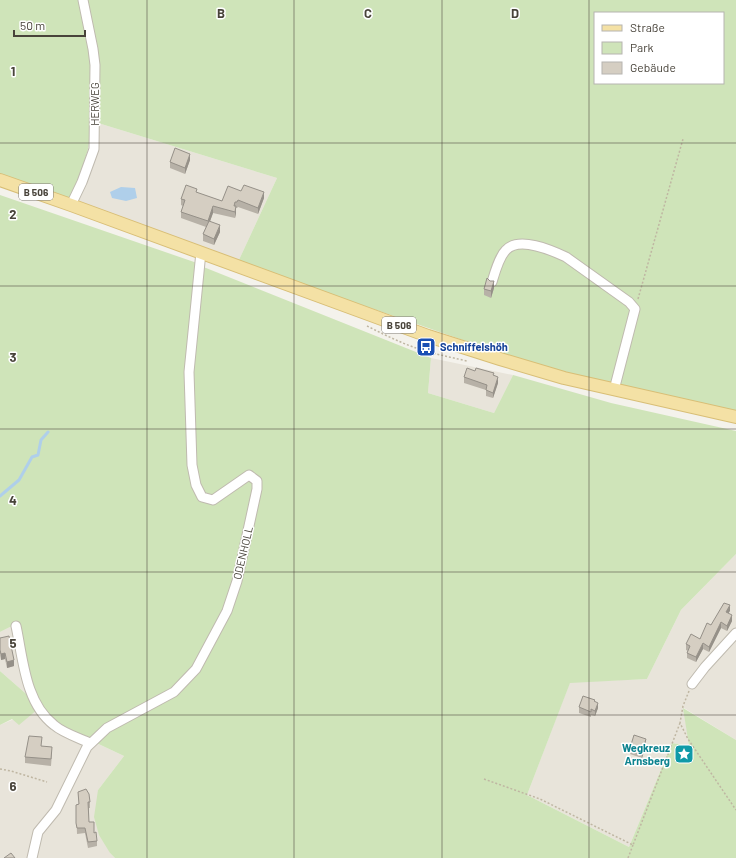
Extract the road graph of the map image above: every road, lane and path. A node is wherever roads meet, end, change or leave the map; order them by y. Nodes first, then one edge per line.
1 (83, 0) edge
2 (683, 139) dead end
3 (0, 180) edge
4 (72, 205) junction
5 (201, 252) junction
6 (492, 282) edge
7 (635, 309) junction
8 (614, 390) junction
9 (736, 417) edge
10 (16, 626) dead end
11 (736, 633) edge
12 (692, 684) joint
13 (680, 723) junction
14 (90, 744) junction
15 (0, 769) edge
16 (484, 779) dead end
17 (47, 782) dead end
18 (736, 810) edge
19 (633, 845) junction
20 (32, 858) edge
21 (628, 858) edge

1 - 4 street, HERWEG
2 - 7 path
3 - 4 main road, B 506
4 - 5 main road, B 506
5 - 8 main road, B 506
5 - 14 street, ODENHOLL
6 - 7 street
7 - 8 street
8 - 9 main road, B 506
10 - 14 street
11 - 12 street
12 - 13 path
13 - 18 path
13 - 19 path
14 - 20 street, ODENHOLL
15 - 17 path
16 - 19 path
19 - 21 path

